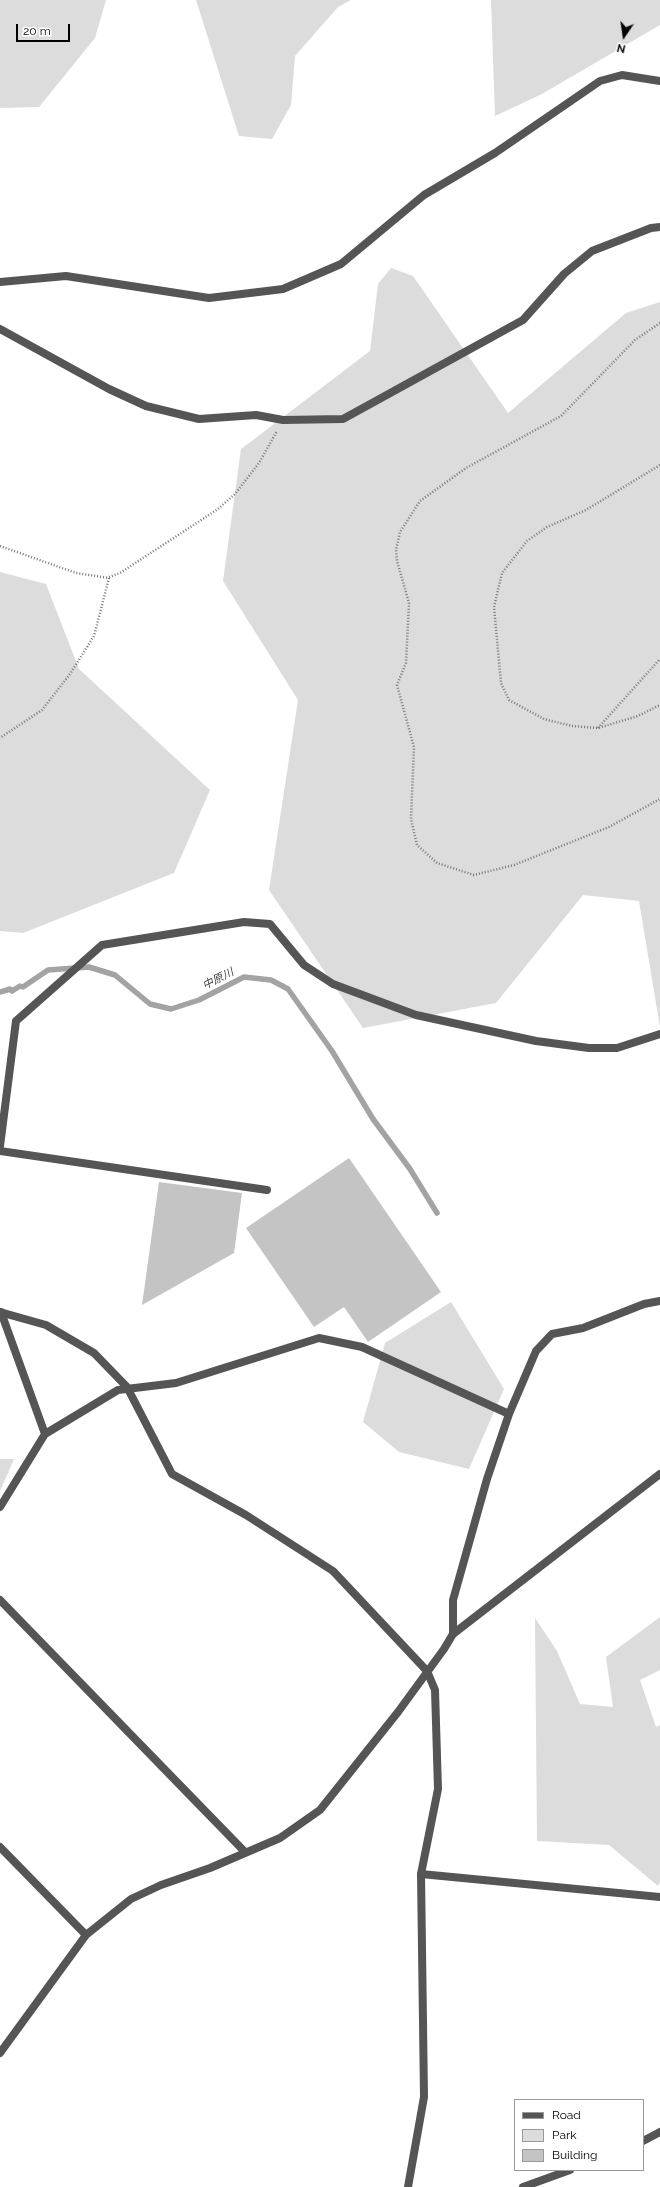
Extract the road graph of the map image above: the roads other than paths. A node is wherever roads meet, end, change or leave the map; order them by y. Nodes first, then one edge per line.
1 (660, 81) edge
2 (660, 227) edge
3 (0, 282) edge
4 (0, 329) edge
5 (660, 1034) edge
6 (0, 1146) edge
7 (0, 1151) edge
8 (267, 1190) dead end
9 (660, 1301) edge
10 (0, 1312) edge
11 (127, 1387) junction
12 (509, 1414) junction
13 (45, 1434) junction
14 (660, 1474) edge
15 (0, 1507) edge
16 (0, 1600) edge
17 (453, 1634) junction
18 (427, 1671) junction
19 (0, 1847) edge
20 (245, 1852) junction
21 (421, 1874) junction
22 (660, 1897) edge
23 (86, 1935) junction
24 (0, 2053) edge
25 (660, 2132) edge
26 (644, 2140) edge
27 (567, 2171) edge
28 (408, 2187) edge
29 (522, 2187) edge

1 - 3 street
2 - 4 street
5 - 6 street
7 - 8 street
9 - 12 street
10 - 11 street
10 - 13 street
11 - 12 street
11 - 13 street
11 - 18 street
12 - 17 street
13 - 15 street
14 - 17 street
16 - 20 street
17 - 18 street
18 - 20 street
18 - 21 street
19 - 23 street
20 - 23 street
21 - 22 street
21 - 28 street
23 - 24 street
25 - 26 street
27 - 29 street

